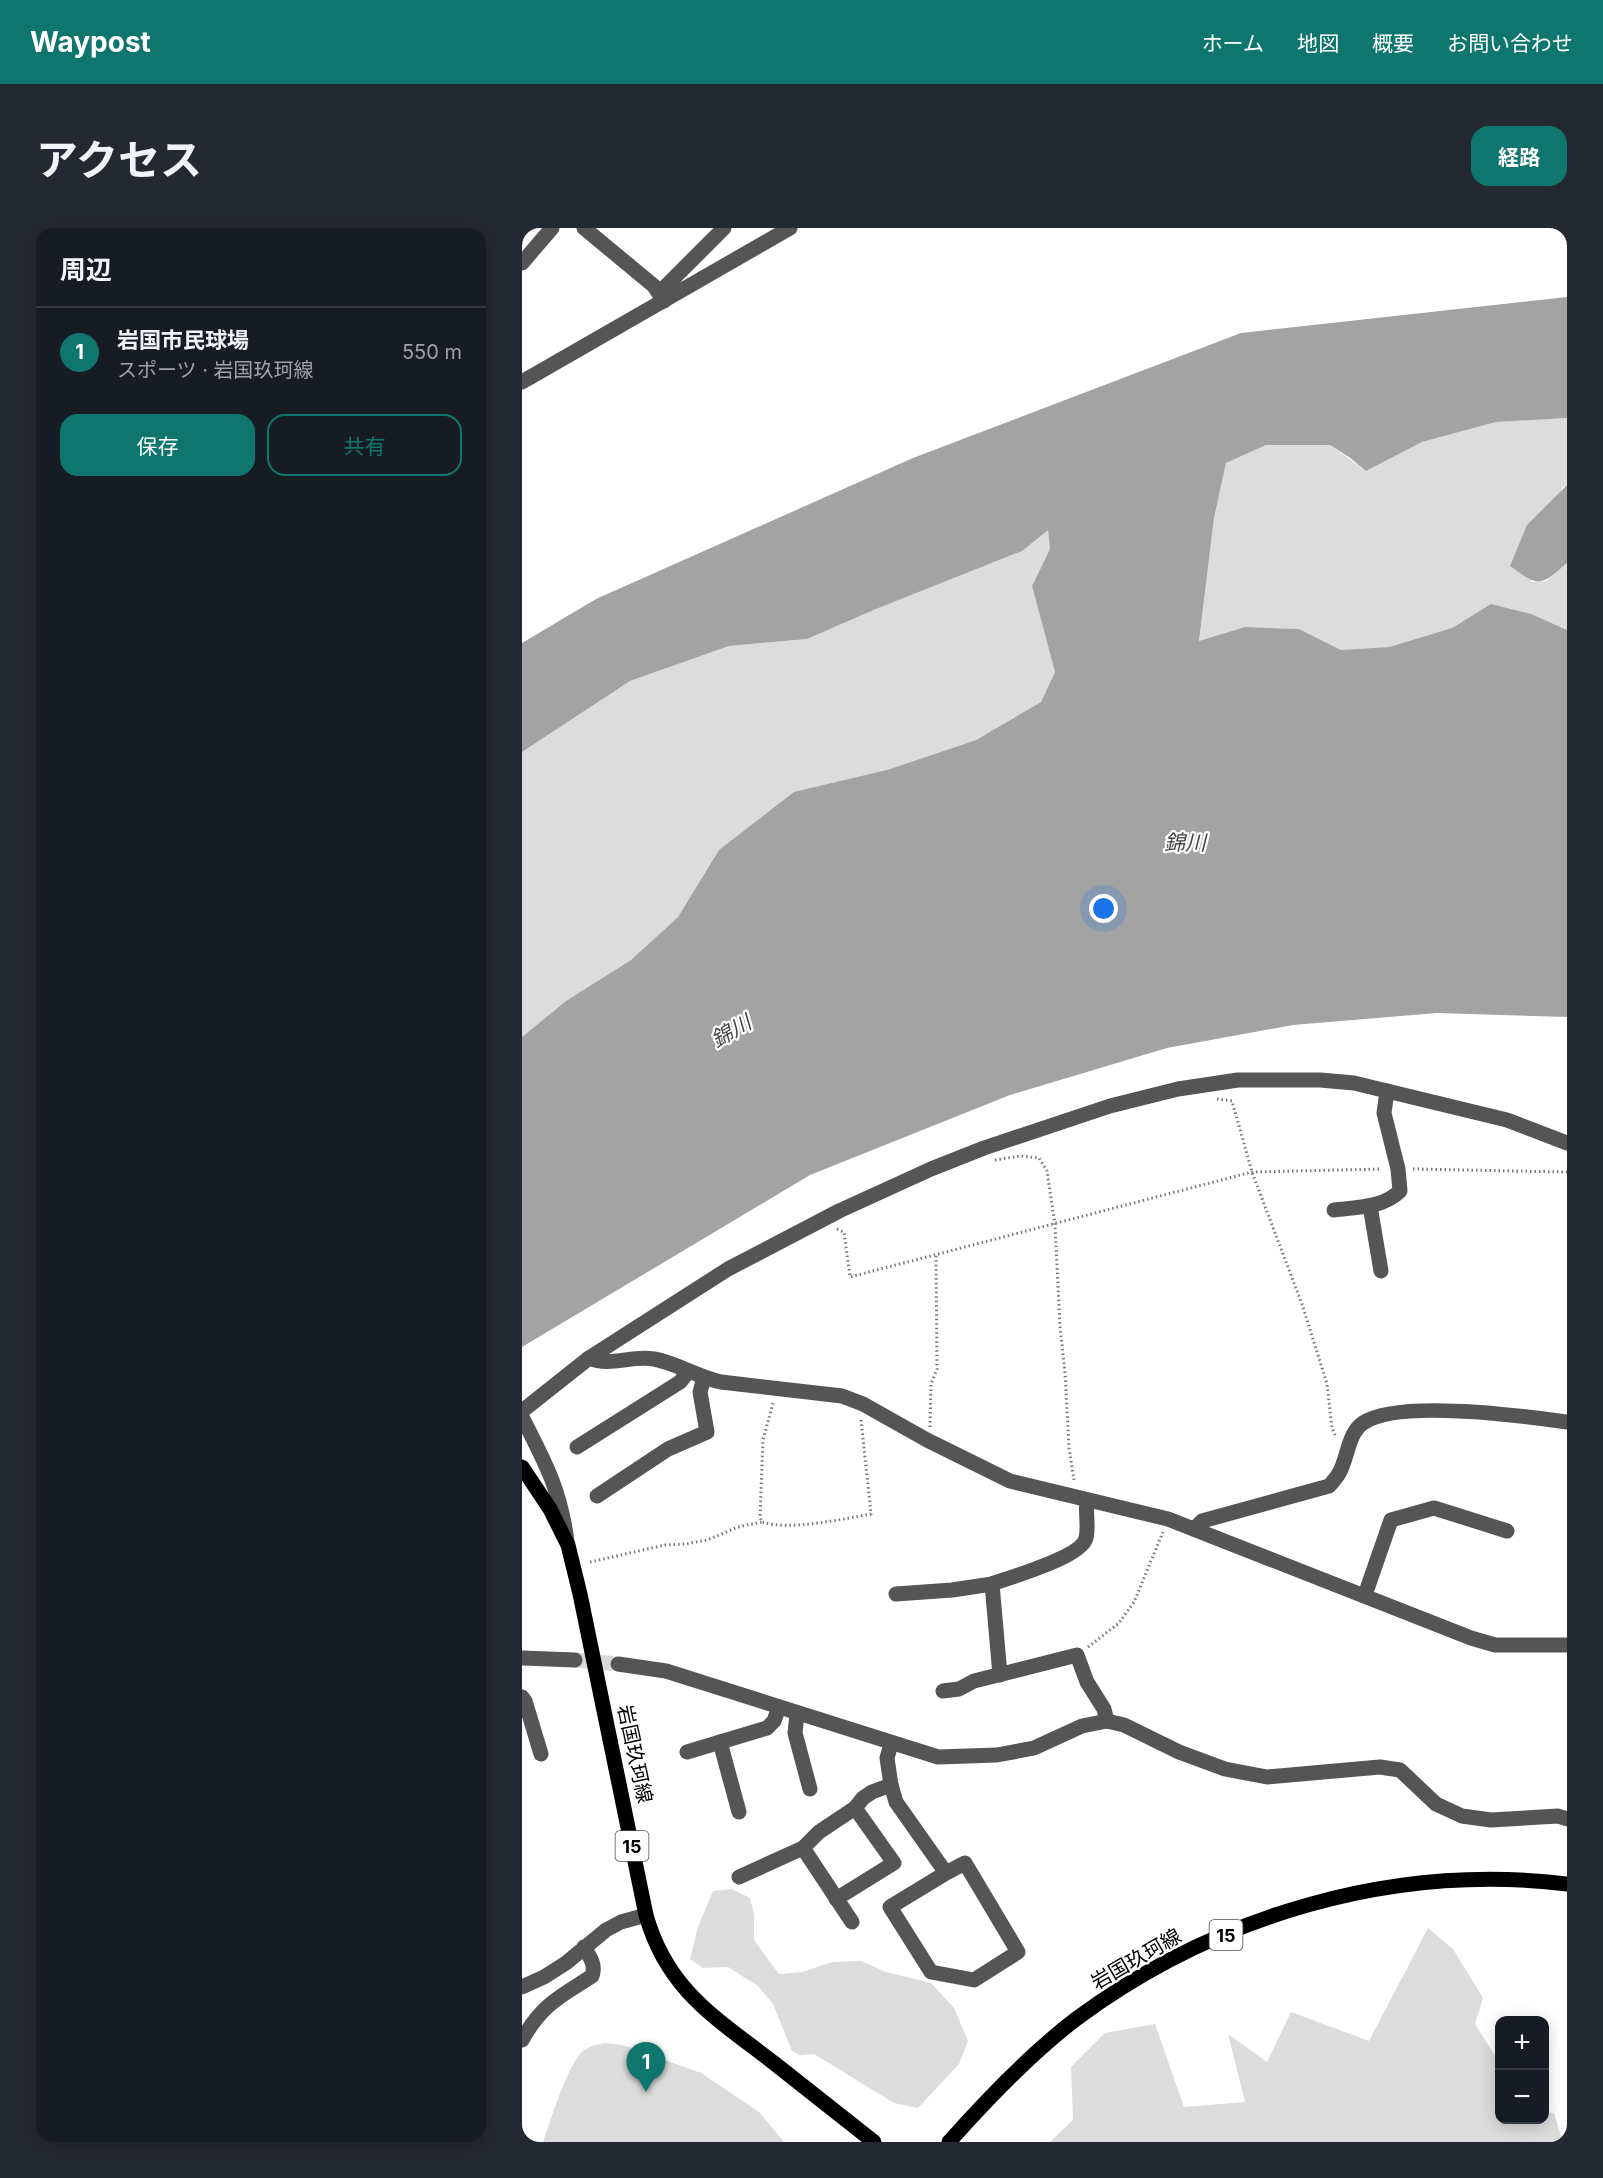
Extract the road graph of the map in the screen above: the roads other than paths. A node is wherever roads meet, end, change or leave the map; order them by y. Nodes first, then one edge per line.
1 (552, 228) edge
2 (584, 228) edge
3 (724, 228) edge
4 (790, 228) edge
5 (522, 263) edge
6 (662, 297) junction
7 (522, 382) edge
8 (1387, 1091) junction
9 (1567, 1143) edge
10 (1370, 1206) junction
11 (1334, 1210) dead end
12 (1381, 1271) dead end
13 (589, 1358) junction
14 (688, 1372) junction
15 (704, 1378) junction
16 (522, 1411) edge
17 (522, 1417) edge
18 (1567, 1422) edge
19 (577, 1447) dead end
20 (522, 1467) edge
21 (597, 1496) dead end
22 (1081, 1499) junction
23 (1194, 1529) junction
24 (1507, 1531) dead end
25 (568, 1545) junction
26 (992, 1584) junction
27 (896, 1594) dead end
28 (1365, 1595) junction
29 (1567, 1645) edge
30 (522, 1658) edge
31 (575, 1660) tunnel mouth
32 (618, 1664) tunnel mouth
33 (1000, 1675) junction
34 (943, 1691) dead end
35 (522, 1697) edge
36 (779, 1707) junction
37 (797, 1714) junction
38 (1107, 1721) junction
39 (720, 1742) junction
40 (891, 1744) junction
41 (687, 1752) dead end
42 (541, 1754) dead end
43 (891, 1785) junction
44 (810, 1789) dead end
45 (855, 1808) junction
46 (739, 1812) dead end
47 (1567, 1819) edge
48 (803, 1848) junction
49 (946, 1873) junction
50 (739, 1877) dead end
51 (1567, 1884) edge
52 (836, 1899) junction
53 (646, 1915) junction
54 (852, 1922) dead end
55 (584, 1947) junction
56 (522, 1987) edge
57 (522, 2040) edge
58 (874, 2142) edge
59 (949, 2142) edge

1 - 5 street
2 - 6 street
3 - 6 street
4 - 6 street
6 - 7 street
8 - 9 street
8 - 10 street
8 - 13 street
10 - 11 street
10 - 12 street
13 - 14 street
13 - 16 street
14 - 15 street
14 - 19 street
15 - 21 street
15 - 22 street
17 - 25 street
18 - 23 street
20 - 25 main road, 岩国玖珂線 / 15
22 - 23 street
22 - 26 street
23 - 28 street
24 - 28 street
25 - 53 main road, 岩国玖珂線 / 15
26 - 27 street
26 - 33 street
28 - 29 street
30 - 31 street
32 - 36 street
33 - 34 street
33 - 38 street
35 - 42 street
36 - 37 street
36 - 39 street
37 - 40 street
37 - 44 street
38 - 40 street
38 - 47 street
39 - 41 street
39 - 46 street
40 - 43 street
43 - 45 street
43 - 49 street
45 - 48 street
45 - 52 street
48 - 50 street
48 - 52 street
49 - 49 street
51 - 59 main road, 岩国玖珂線 / 15
52 - 54 street
53 - 55 street
53 - 58 main road, 岩国玖珂線 / 15
55 - 56 street
55 - 57 street

